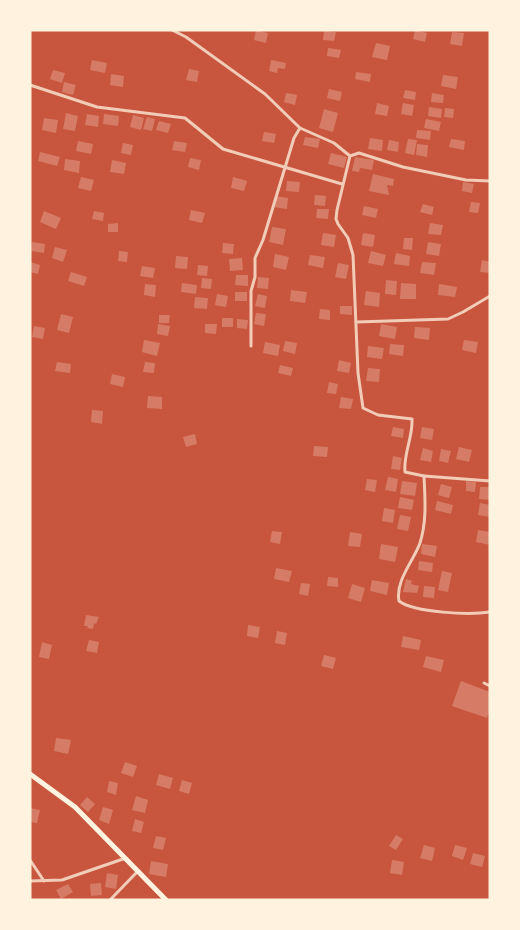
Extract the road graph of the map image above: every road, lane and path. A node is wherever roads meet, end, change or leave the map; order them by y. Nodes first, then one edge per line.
1 (172, 30) edge
2 (30, 85) edge
3 (300, 128) junction
4 (350, 156) junction
5 (284, 167) junction
6 (490, 181) edge
7 (342, 184) junction
8 (490, 296) edge
9 (356, 322) junction
10 (251, 346) dead end
11 (424, 476) junction
12 (490, 481) edge
13 (490, 612) edge
14 (484, 683) dead end
15 (490, 686) edge
16 (30, 774) edge
17 (125, 858) junction
18 (30, 860) edge
19 (138, 871) junction
20 (30, 881) edge
21 (44, 881) junction
22 (110, 900) edge
23 (166, 900) edge

1 - 3 street
2 - 5 street
3 - 4 street
3 - 5 street
4 - 6 street
4 - 7 street
5 - 7 street
5 - 10 street
7 - 9 street
8 - 9 street
9 - 11 street
11 - 12 street
11 - 13 street
14 - 15 street
16 - 17 main road
17 - 19 main road
17 - 21 street
18 - 21 street
19 - 22 street
19 - 23 main road
20 - 21 street

